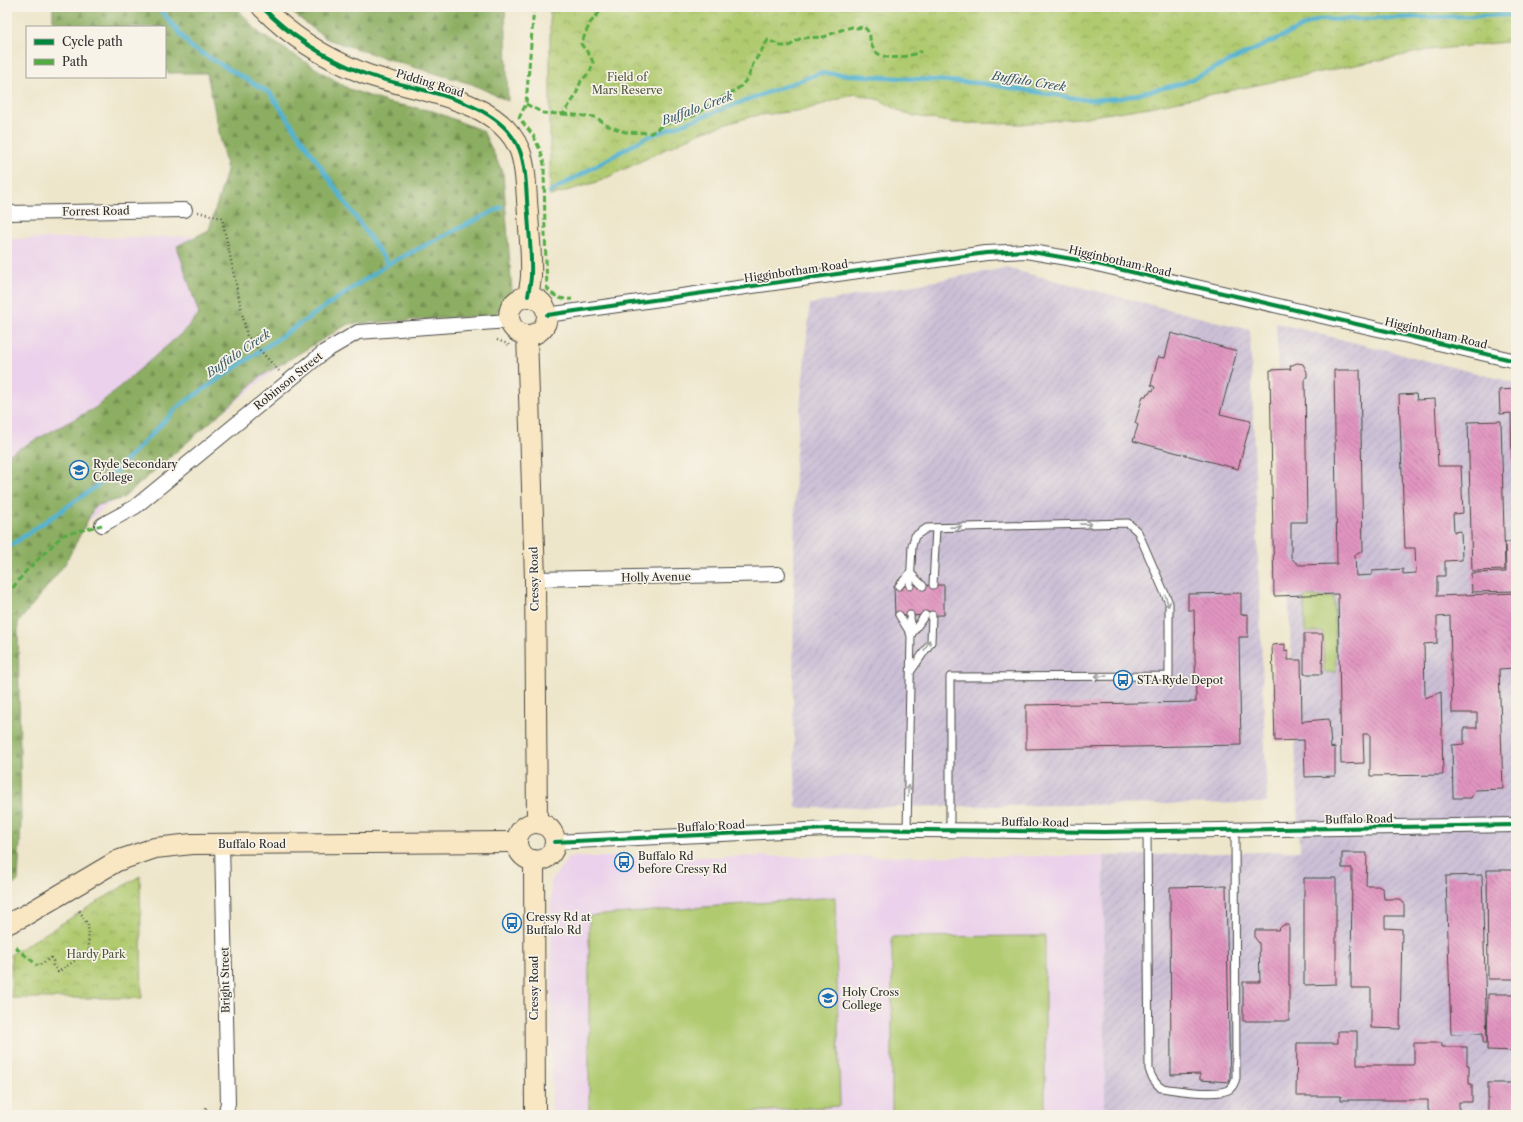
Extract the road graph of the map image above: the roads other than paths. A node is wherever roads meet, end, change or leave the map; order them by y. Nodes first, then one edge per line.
1 (262, 7) edge
2 (185, 210) road end
3 (7, 213) edge
4 (528, 296) junction
5 (547, 315) junction
6 (509, 321) junction
7 (527, 335) junction
8 (1516, 361) edge
9 (102, 525) dead end
10 (936, 528) junction
11 (910, 573) junction
12 (778, 574) dead end
13 (535, 579) junction
14 (933, 585) dead end
15 (899, 586) dead end
16 (910, 586) dead end
17 (923, 586) dead end
18 (899, 615) dead end
19 (910, 615) dead end
20 (911, 635) junction
21 (910, 672) junction
22 (537, 823) junction
23 (1516, 826) edge
24 (908, 830) junction
25 (950, 830) junction
26 (1235, 830) junction
27 (1148, 832) junction
28 (517, 842) junction
29 (554, 842) junction
30 (222, 844) junction
31 (534, 860) junction
32 (7, 924) edge
33 (225, 1115) edge
34 (535, 1115) edge

1 - 4 street, Pidding Road
2 - 3 street, Forrest Road
4 - 5 street
4 - 6 street
5 - 7 street
5 - 8 street, Higginbotham Road
6 - 7 street
6 - 9 street, Robinson Street
7 - 13 street, Cressy Road
10 - 11 lane
10 - 14 lane
10 -> 25 lane
11 - 15 lane
11 - 16 lane
11 - 17 lane
12 - 13 street, Holly Avenue
13 - 22 street, Cressy Road
18 - 20 lane
19 - 20 lane
20 - 21 lane
21 -> 20 lane
24 -> 21 lane
22 - 28 street
22 - 29 street
23 - 26 street, Buffalo Road
24 - 25 street, Buffalo Road
24 - 29 street, Buffalo Road
25 - 27 street, Buffalo Road
26 - 27 street, Buffalo Road
26 - 27 lane
28 - 30 street, Buffalo Road
28 - 31 street
29 - 31 street
30 - 32 street, Buffalo Road
30 - 33 street, Bright Street
31 - 34 street, Cressy Road

